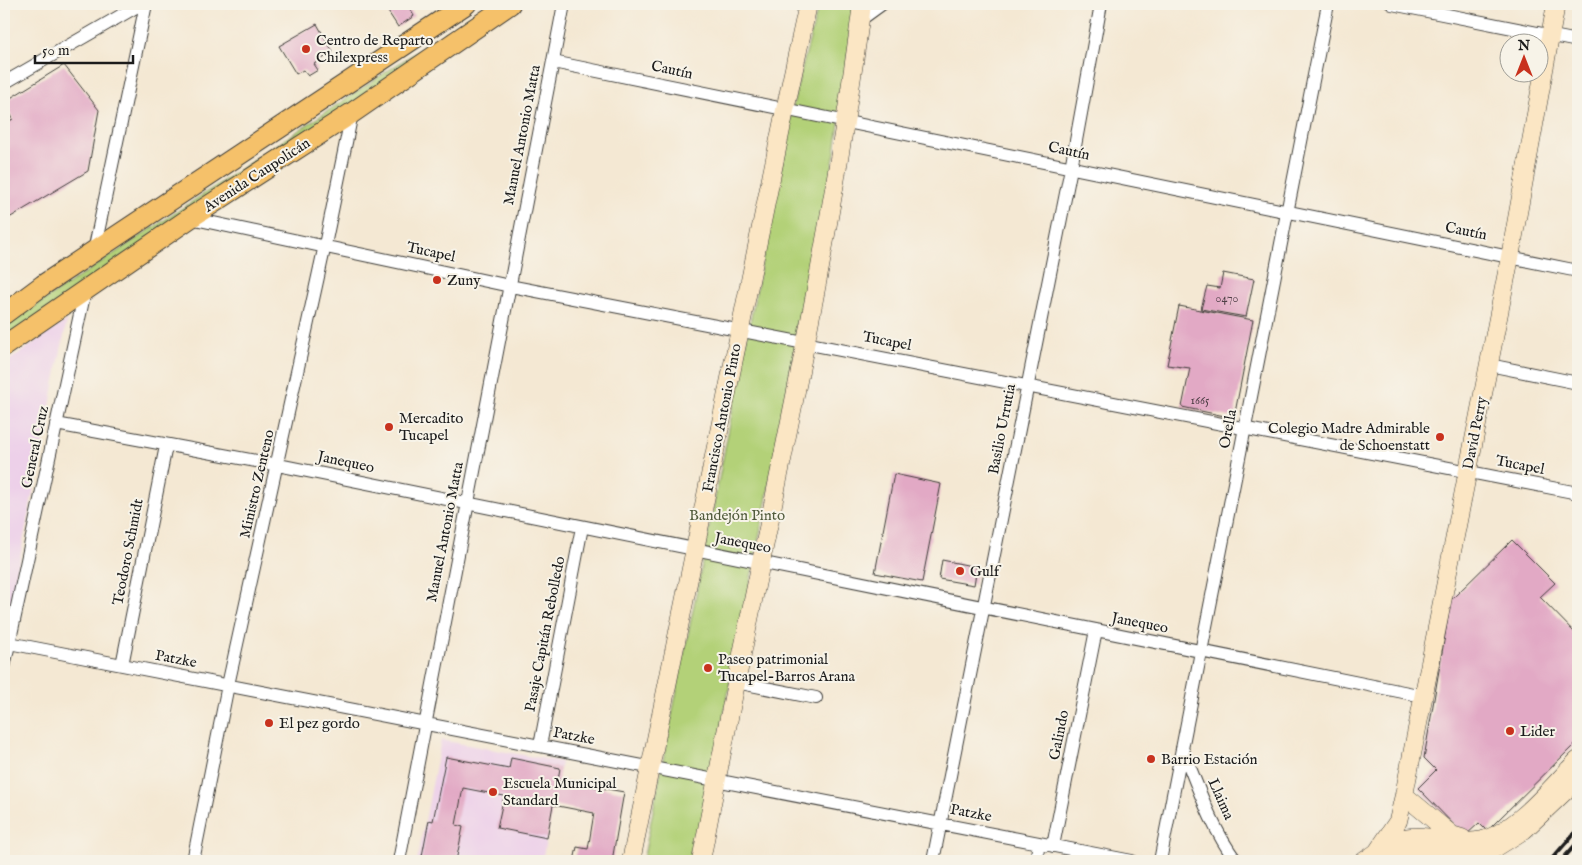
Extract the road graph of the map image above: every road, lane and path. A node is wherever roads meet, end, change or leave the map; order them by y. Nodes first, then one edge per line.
1 (140, 4) edge
2 (146, 4) edge
3 (466, 4) edge
4 (510, 4) edge
5 (564, 4) edge
6 (808, 4) edge
7 (882, 4) edge
8 (1101, 4) edge
9 (1328, 4) edge
10 (1392, 4) edge
11 (1556, 4) edge
12 (861, 12) edge
13 (1535, 32) edge
14 (1550, 35) joint
15 (1578, 41) edge
16 (553, 62) junction
17 (372, 68) junction
18 (1542, 82) edge
19 (4, 83) edge
20 (785, 110) junction
21 (352, 113) junction
22 (846, 122) junction
23 (1071, 168) junction
24 (1288, 212) junction
25 (101, 218) junction
26 (190, 218) junction
27 (122, 232) junction
28 (325, 245) junction
29 (94, 252) junction
30 (1510, 257) junction
31 (1578, 271) edge
32 (510, 286) junction
33 (85, 291) junction
34 (4, 314) edge
35 (740, 329) junction
36 (805, 342) junction
37 (4, 346) edge
38 (1489, 365) junction
39 (1578, 383) edge
40 (1028, 386) junction
41 (56, 424) junction
42 (1245, 427) junction
43 (166, 446) junction
44 (278, 464) junction
45 (1468, 471) junction
46 (1578, 493) edge
47 (467, 504) junction
48 (582, 527) junction
49 (696, 550) junction
50 (760, 562) junction
51 (983, 606) junction
52 (1096, 630) junction
53 (9, 643) junction
54 (1201, 651) junction
55 (122, 665) junction
56 (4, 667) edge
57 (736, 682) junction
58 (228, 685) junction
59 (1423, 696) junction
60 (816, 698) dead end
61 (425, 724) junction
62 (540, 746) junction
63 (1182, 748) junction
64 (1578, 760) edge
65 (649, 768) junction
66 (1578, 779) edge
67 (716, 780) junction
68 (1404, 795) junction
69 (940, 824) junction
70 (1474, 842) junction
71 (1039, 843) junction
72 (1053, 846) junction
73 (1370, 858) edge
74 (1115, 860) edge
75 (193, 861) edge
76 (399, 861) edge
77 (631, 861) edge
78 (701, 861) edge
79 (933, 861) edge
80 (1036, 861) edge
81 (1132, 861) edge
82 (1160, 861) edge
83 (1236, 861) edge

1 - 19 street
2 - 25 street
3 - 17 main road, Avenida Caupolicán
4 - 21 main road, Avenida Caupolicán
5 - 16 street, Manuel Antonio Matta
6 - 20 main road, Francisco Antonio Pinto
7 - 12 street
8 - 23 street, Basilio Urrutia
9 - 24 street, Orella
10 - 13 street
11 - 14 main road, David Perry
12 - 22 main road
14 - 15 street
16 - 20 street, Cautín
16 - 32 street, Manuel Antonio Matta
17 - 21 main road
17 - 27 main road, Avenida Caupolicán
18 - 30 main road, David Perry
20 - 22 street, Cautín
20 - 35 main road, Francisco Antonio Pinto
21 - 26 main road, Avenida Caupolicán
21 - 28 street, Ministro Zenteno
22 - 23 street, Cautín
22 - 36 main road
23 - 24 street, Cautín
23 - 40 street, Basilio Urrutia
24 - 30 street, Cautín
24 - 42 street, Orella
25 - 27 street
25 - 29 street
26 - 28 street, Tucapel
26 - 33 main road, Avenida Caupolicán
27 - 29 main road, Avenida Caupolicán
28 - 32 street, Tucapel
28 - 44 street, Ministro Zenteno
29 - 34 main road, Avenida Caupolicán
30 - 31 street, Cautín
30 - 38 main road, David Perry
32 - 35 street, Tucapel
32 - 47 street, Manuel Antonio Matta
33 - 37 main road, Avenida Caupolicán
33 - 41 street, General Cruz
35 - 36 street, Tucapel
35 - 49 main road, Francisco Antonio Pinto
36 - 40 street, Tucapel
36 - 50 main road
38 - 39 street
38 - 45 main road, David Perry
40 - 42 street, Tucapel
40 - 51 street, Basilio Urrutia
41 - 43 street, Janequeo
41 - 53 street, General Cruz
42 - 45 street, Tucapel
42 - 54 street, Orella
43 - 44 street, Janequeo
43 - 55 street, Teodoro Schmidt
44 - 47 street, Janequeo
44 - 58 street, Ministro Zenteno
45 - 46 street, Tucapel
45 - 59 main road, David Perry
47 - 48 street, Janequeo
47 - 61 street, Manuel Antonio Matta
48 - 49 street, Janequeo
48 - 62 street, Pasaje Capitán Rebolledo
49 - 50 street, Janequeo
49 - 65 main road, Francisco Antonio Pinto
50 - 51 street, Janequeo
50 - 57 main road
51 - 52 street, Janequeo
51 - 69 street, Basilio Urrutia
52 - 54 street, Janequeo
52 - 72 street, Galindo
53 - 55 street, Patzke
53 - 56 street, General Cruz
54 - 59 street, Janequeo
54 - 63 street, Orella
55 - 58 street, Patzke
57 - 60 street
57 - 67 main road
58 - 61 street, Patzke
58 - 75 street, Ministro Zenteno
59 - 68 main road, David Perry
61 - 62 street, Patzke
61 - 76 street, Manuel Antonio Matta
62 - 65 street, Patzke
63 - 82 street, Orella
63 - 83 street, Llaima
64 - 70 main road
65 - 67 street, Patzke
65 - 77 main road, Francisco Antonio Pinto
66 - 73 main road
67 - 69 street, Patzke
67 - 78 main road
68 - 70 main road
68 - 73 main road, David Perry
69 - 71 street, Patzke
69 - 79 street, Basilio Urrutia
70 - 73 main road
71 - 72 street, Patzke
71 - 80 street
72 - 74 street, Patzke
74 - 81 street, Patzke

